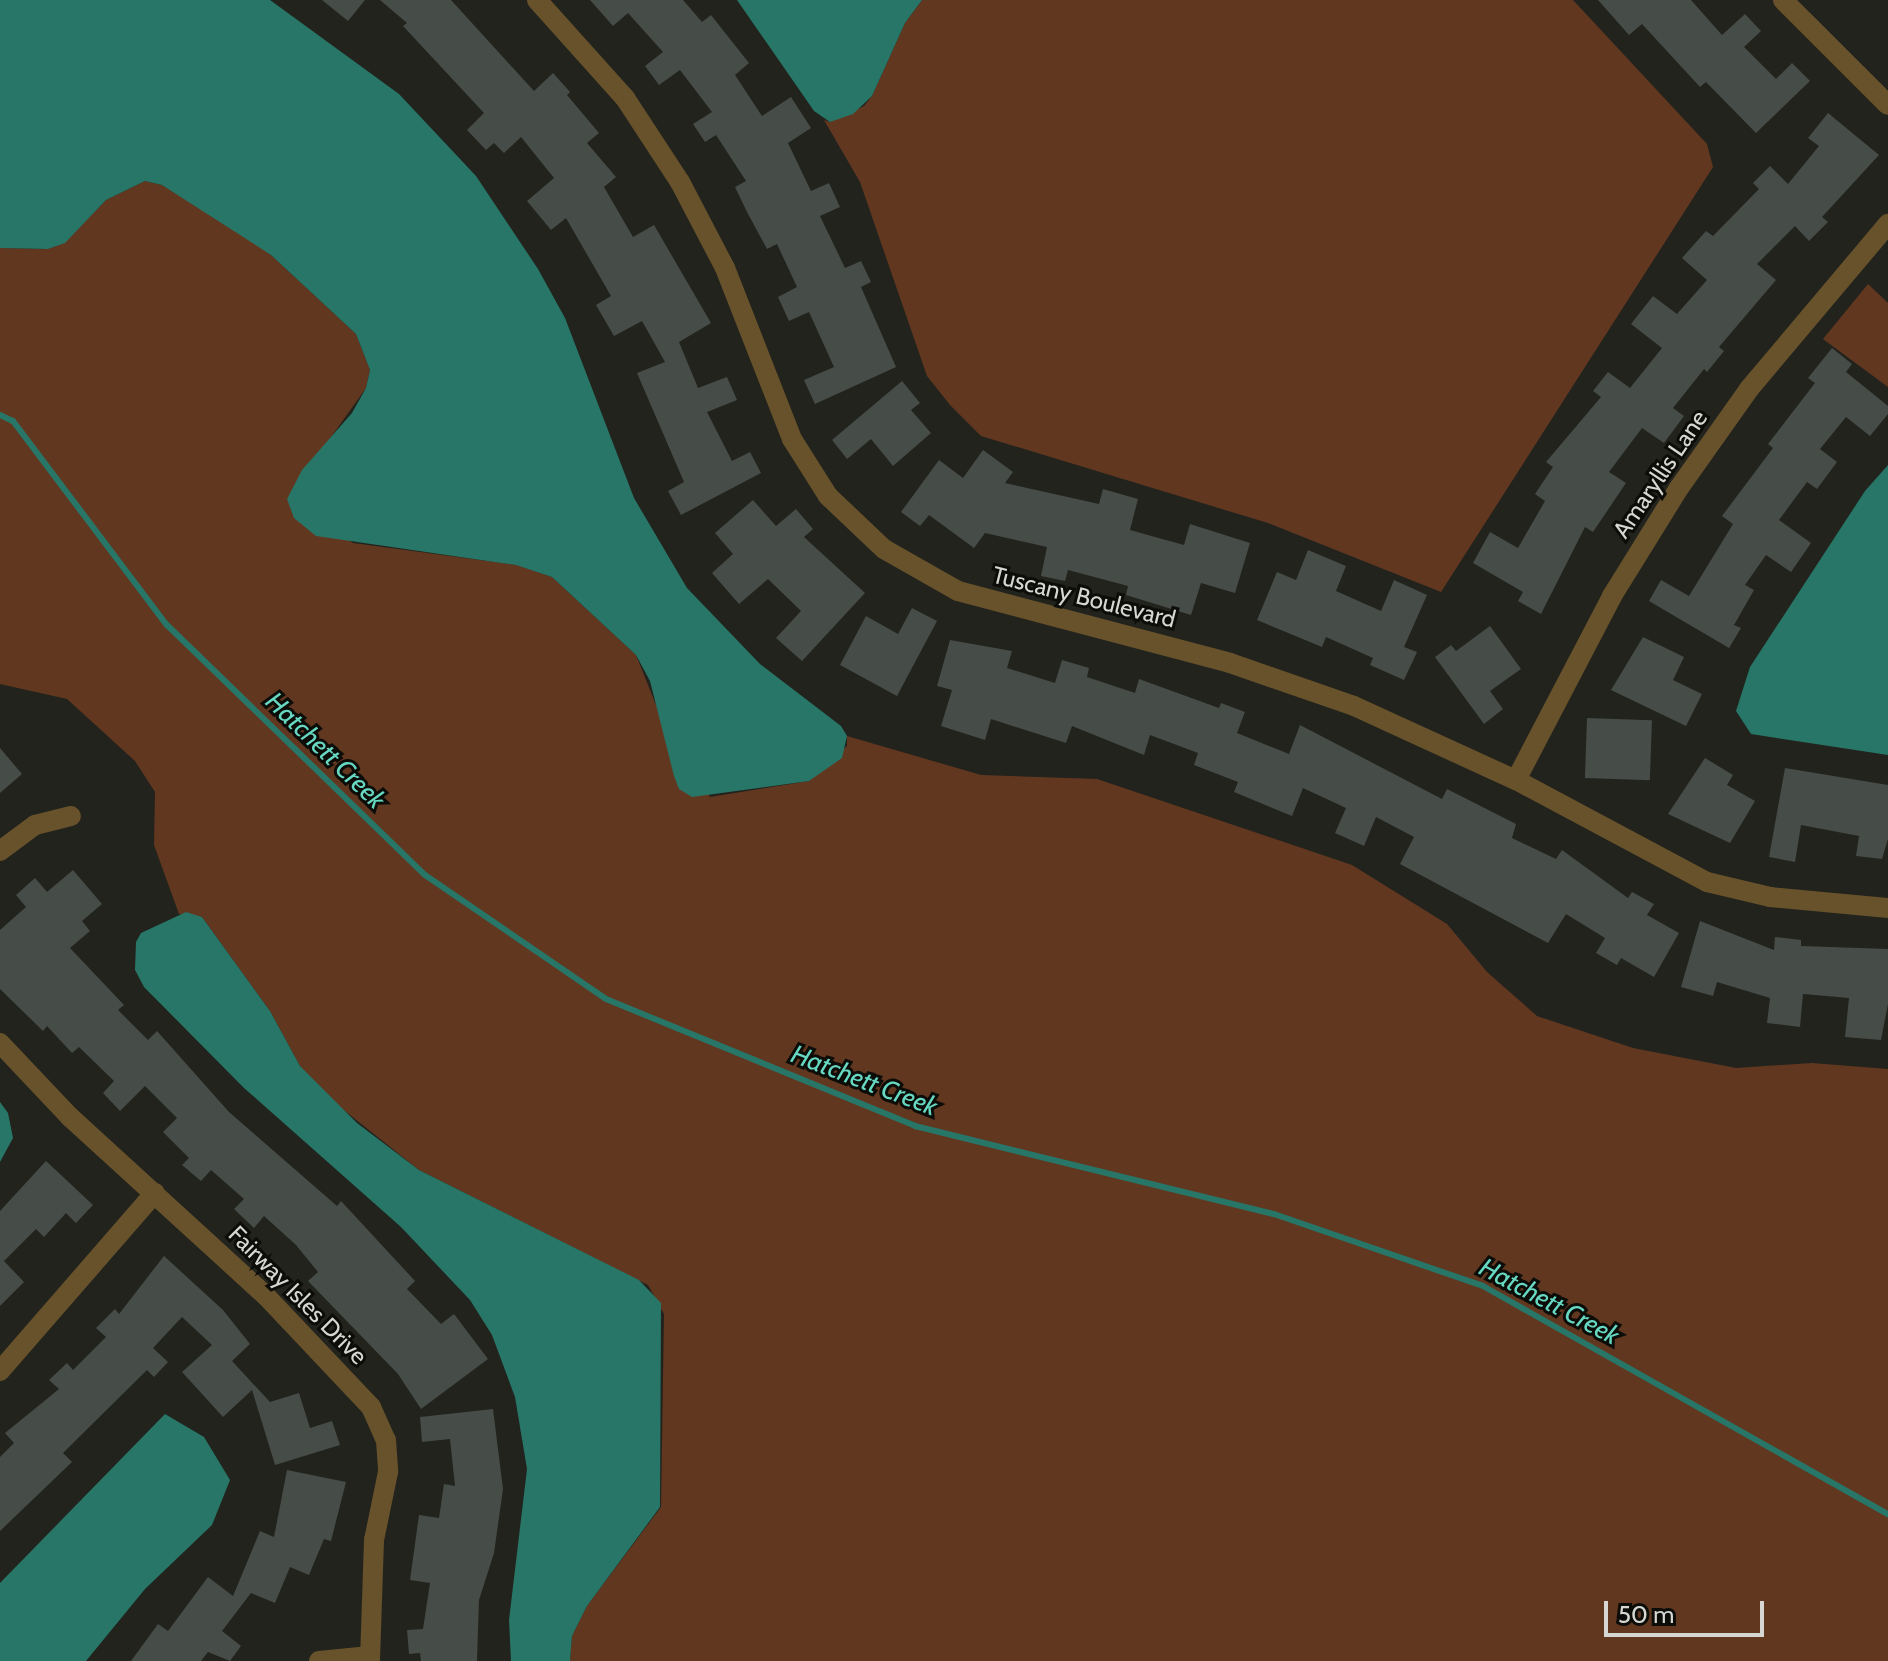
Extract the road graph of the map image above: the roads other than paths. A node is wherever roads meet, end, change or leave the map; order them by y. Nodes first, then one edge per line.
1 (537, 0) edge
2 (1783, 0) edge
3 (1888, 105) edge
4 (1888, 224) edge
5 (1516, 780) junction
6 (71, 816) dead end
7 (0, 851) edge
8 (1888, 908) edge
9 (0, 1043) edge
10 (155, 1193) junction
11 (0, 1371) edge
12 (370, 1658) edge
13 (319, 1661) edge

1 - 5 street, Tuscany Boulevard
2 - 3 street
4 - 5 street, Amaryllis Lane
5 - 8 street, Tuscany Boulevard
6 - 7 street
9 - 10 street, Fairway Isles Drive
10 - 11 street
10 - 12 street, Fairway Isles Drive
12 - 13 street

